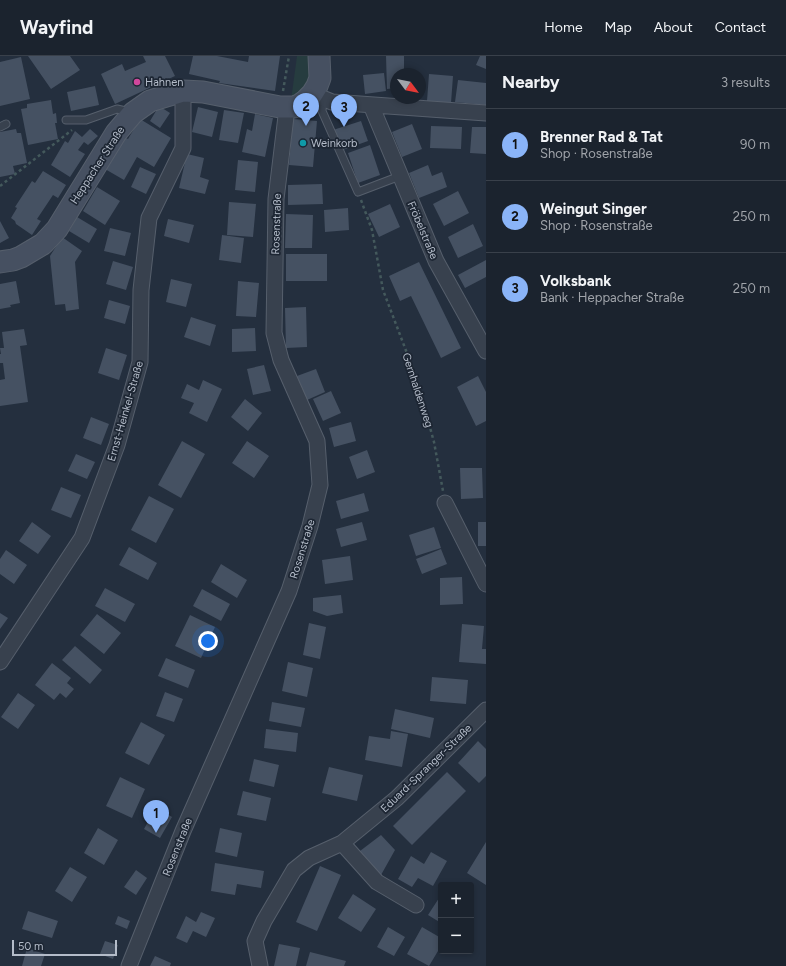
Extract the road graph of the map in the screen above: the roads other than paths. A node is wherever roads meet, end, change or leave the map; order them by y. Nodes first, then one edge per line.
1 (319, 56) edge
2 (183, 91) junction
3 (318, 96) junction
4 (371, 105) junction
5 (284, 108) junction
6 (133, 113) junction
7 (486, 113) edge
8 (66, 120) dead end
9 (400, 176) junction
10 (0, 262) edge
11 (486, 351) edge
12 (445, 503) road end
13 (486, 584) edge
14 (0, 662) edge
15 (486, 710) edge
16 (342, 842) junction
17 (416, 905) dead end
18 (128, 966) edge
19 (260, 966) edge

1 - 3 street
2 - 5 street, Heppacher Straße
2 - 6 street, Heppacher Straße
2 - 14 street, Ernst-Heinkel-Straße
3 - 4 street
3 - 5 street
3 - 9 lane
4 - 7 street
4 - 9 street, Fröbelstraße
5 - 18 street, Rosenstraße
6 - 8 lane
6 - 10 street, Heppacher Straße
9 - 11 street, Fröbelstraße
12 - 13 street
15 - 16 street, Eduard-Spranger-Straße
16 - 17 street
16 - 19 street, Eduard-Spranger-Straße

